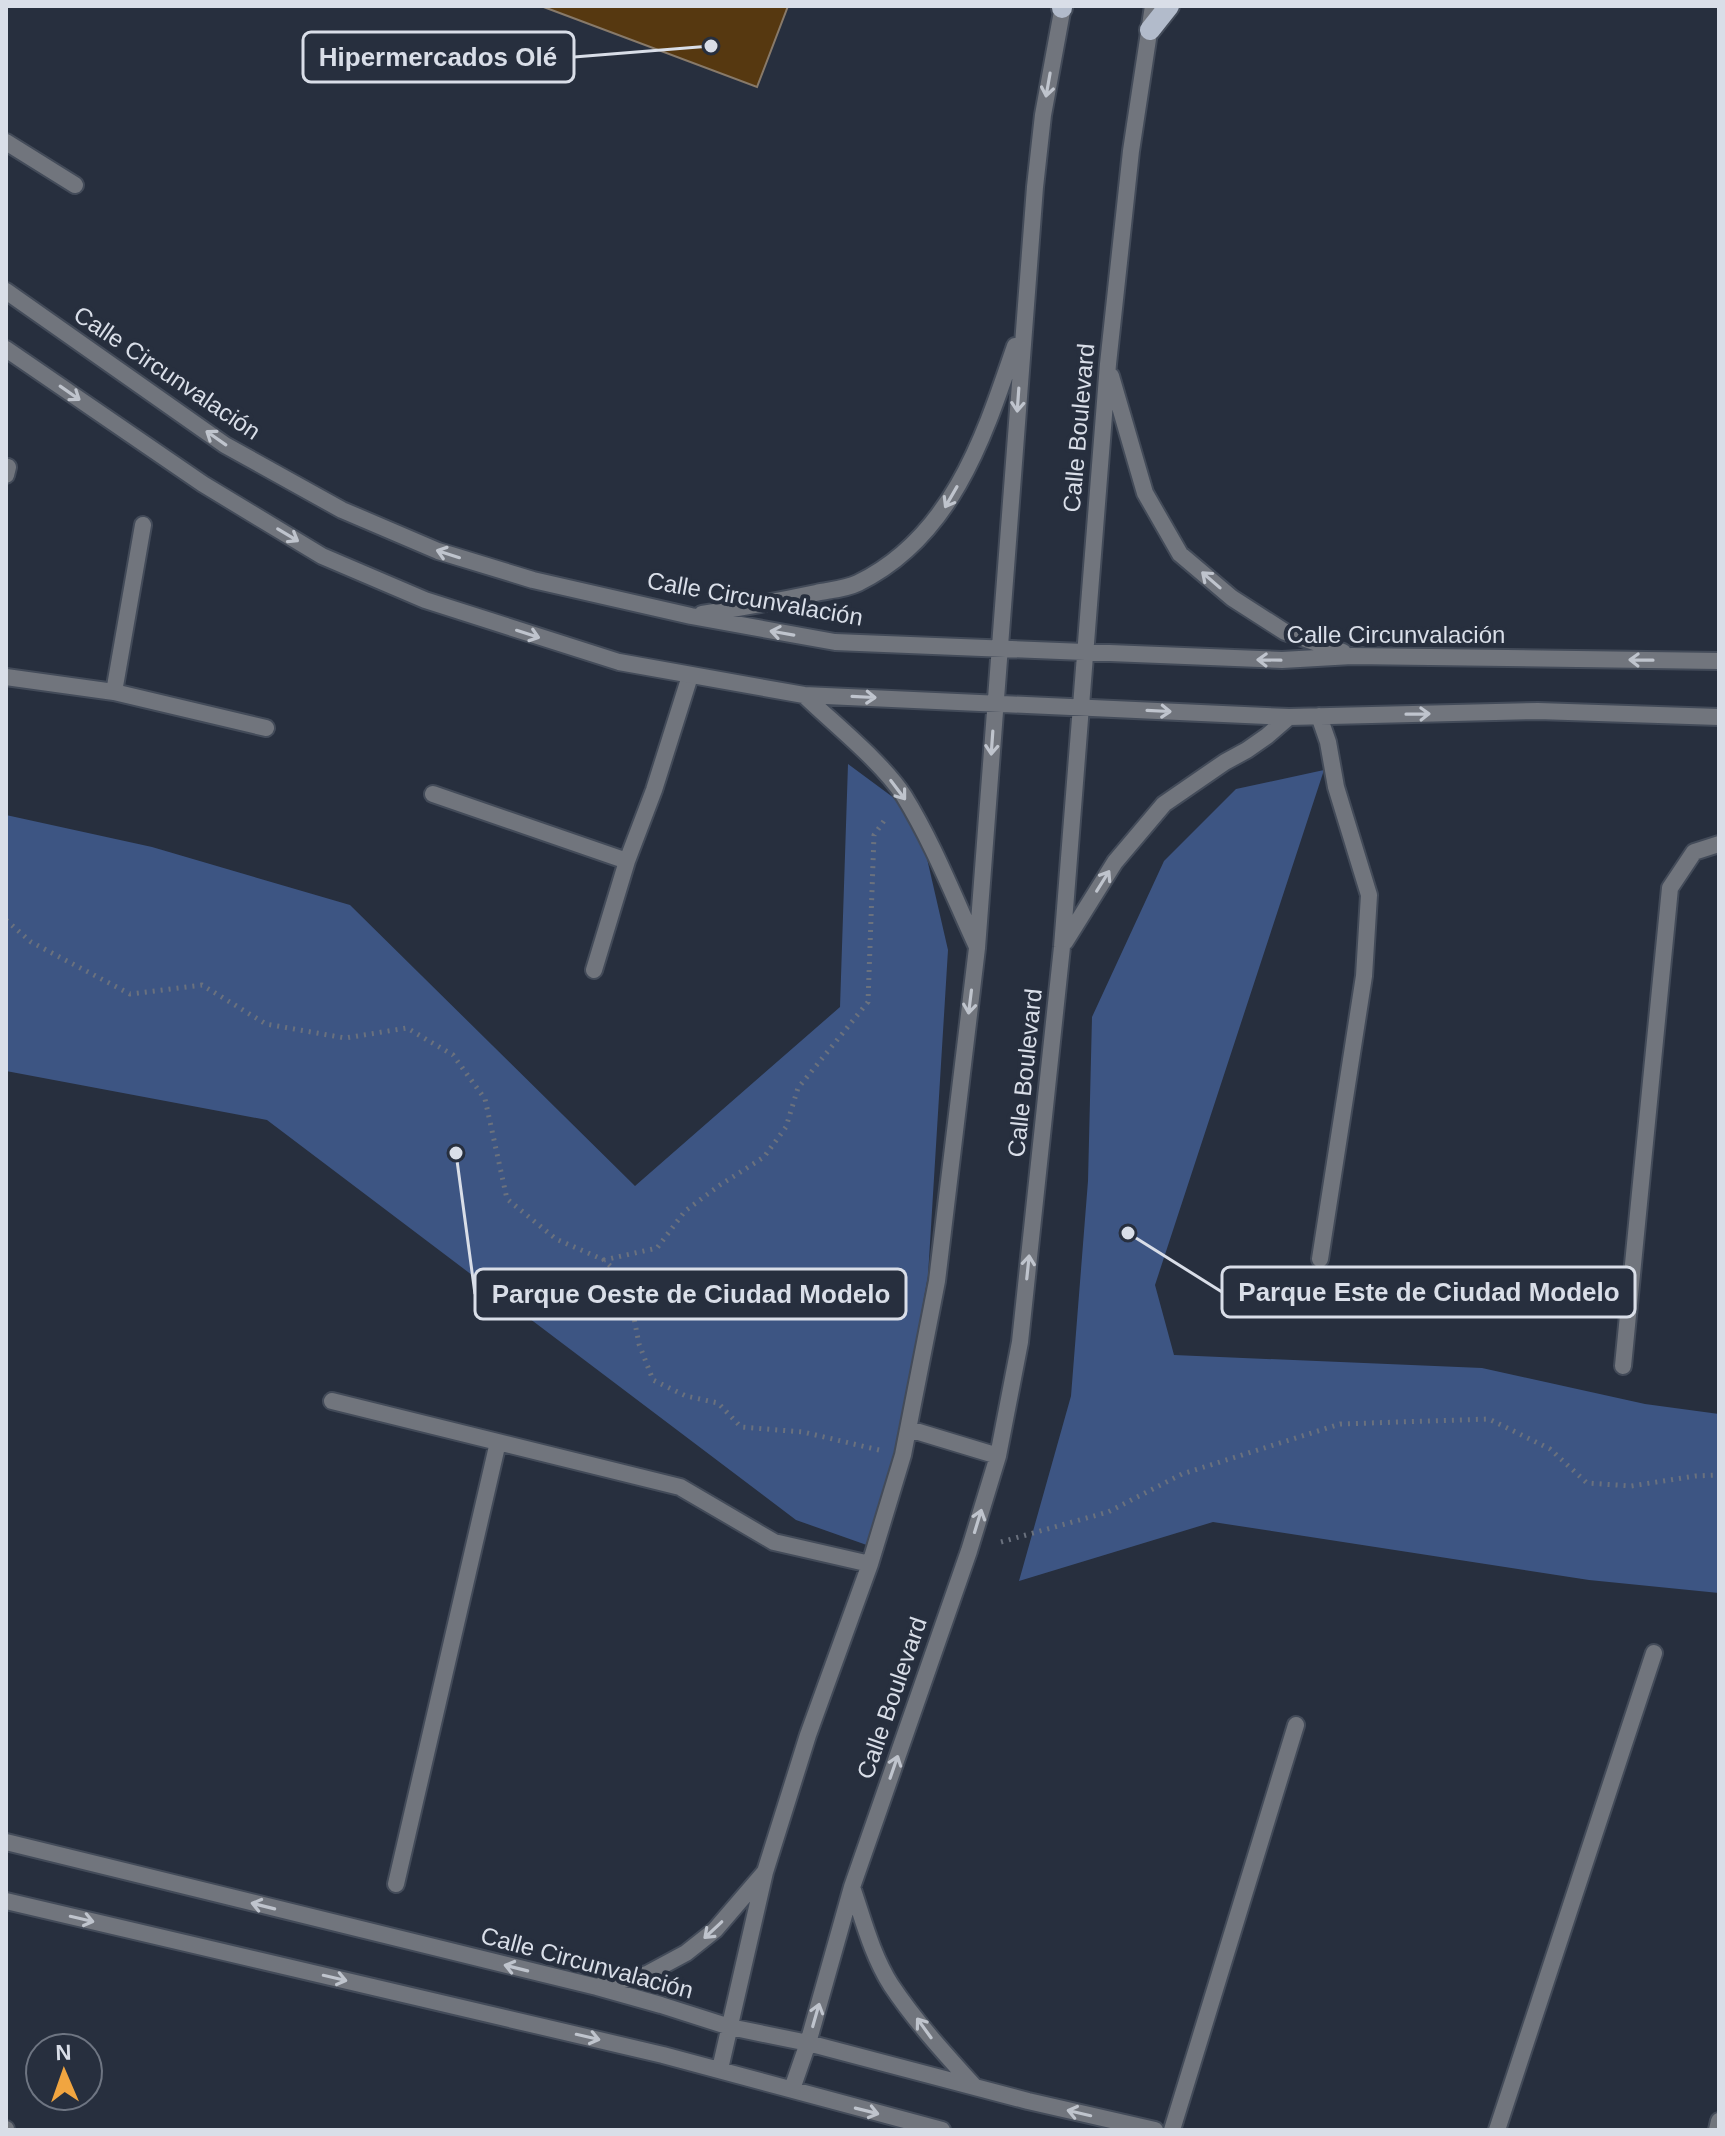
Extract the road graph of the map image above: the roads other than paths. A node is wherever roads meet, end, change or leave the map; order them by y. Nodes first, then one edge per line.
1 (1153, 6) edge
2 (1169, 6) edge
3 (1062, 7) edge
4 (1150, 30) junction
5 (6, 142) edge
6 (75, 185) dead end
7 (6, 291) edge
8 (1024, 321) junction
9 (6, 349) edge
10 (1108, 364) junction
11 (143, 525) dead end
12 (691, 616) junction
13 (999, 649) junction
14 (1085, 653) junction
15 (1352, 656) junction
16 (1719, 661) edge
17 (690, 676) junction
18 (6, 677) edge
19 (114, 692) junction
20 (804, 695) junction
21 (995, 703) junction
22 (1081, 708) junction
23 (1319, 716) junction
24 (1289, 717) junction
25 (1719, 717) edge
26 (266, 728) dead end
27 (433, 794) dead end
28 (1719, 844) edge
29 (627, 861) junction
30 (1062, 947) junction
31 (977, 948) junction
32 (594, 970) dead end
33 (1320, 1259) dead end
34 (1623, 1366) dead end
35 (332, 1401) dead end
36 (909, 1429) junction
37 (498, 1442) junction
38 (998, 1456) junction
39 (870, 1564) junction
40 (1654, 1653) dead end
41 (1296, 1725) dead end
42 (6, 1842) edge
43 (765, 1872) junction
44 (396, 1884) dead end
45 (852, 1887) junction
46 (7, 1904) edge
47 (597, 1987) junction
48 (730, 2027) junction
49 (808, 2043) junction
50 (720, 2069) junction
51 (975, 2087) junction
52 (792, 2089) junction
53 (1719, 2121) edge
54 (942, 2130) edge
55 (1155, 2130) edge
56 (1172, 2130) edge
57 (1497, 2130) edge
58 (1717, 2130) edge

1 - 4 street, Calle Boulevard
2 - 4 main road
3 -> 8 street
4 - 10 street, Calle Boulevard
5 - 6 street
12 -> 7 street, Calle Circunvalación
8 -> 12 street
8 -> 13 street
9 -> 17 street
10 - 14 street, Calle Boulevard
15 -> 10 street
11 - 19 street
13 -> 12 street, Calle Circunvalación
13 - 14 street, Calle Circunvalación
13 - 21 street
15 -> 14 street, Calle Circunvalación
14 - 22 street, Calle Boulevard
16 -> 15 street, Calle Circunvalación
17 - 20 street
17 - 29 street
18 - 19 street
19 - 26 street
20 -> 21 street
20 -> 31 street
21 - 22 street
21 -> 31 street
22 -> 24 street
22 - 30 street, Calle Boulevard
23 - 24 street
23 -> 25 street
23 - 33 street
30 -> 24 street
27 - 29 street
28 - 34 street
29 - 32 street
38 -> 30 street, Calle Boulevard
31 -> 36 street
35 - 37 street
36 - 38 street
36 - 39 street
37 - 39 street
37 - 44 street
45 -> 38 street, Calle Boulevard
39 - 43 street
40 - 57 street
41 - 56 street
47 -> 42 street, Calle Circunvalación
43 -> 47 street
43 - 48 street
49 -> 45 street, Calle Boulevard
51 -> 45 street
46 -> 50 street
47 - 48 street, Calle Circunvalación
48 - 49 street, Calle Circunvalación
48 - 50 street
49 - 51 street, Calle Circunvalación
49 - 52 street, Calle Boulevard
50 - 52 street
55 -> 51 street, Calle Circunvalación
52 -> 54 street
53 - 58 street

